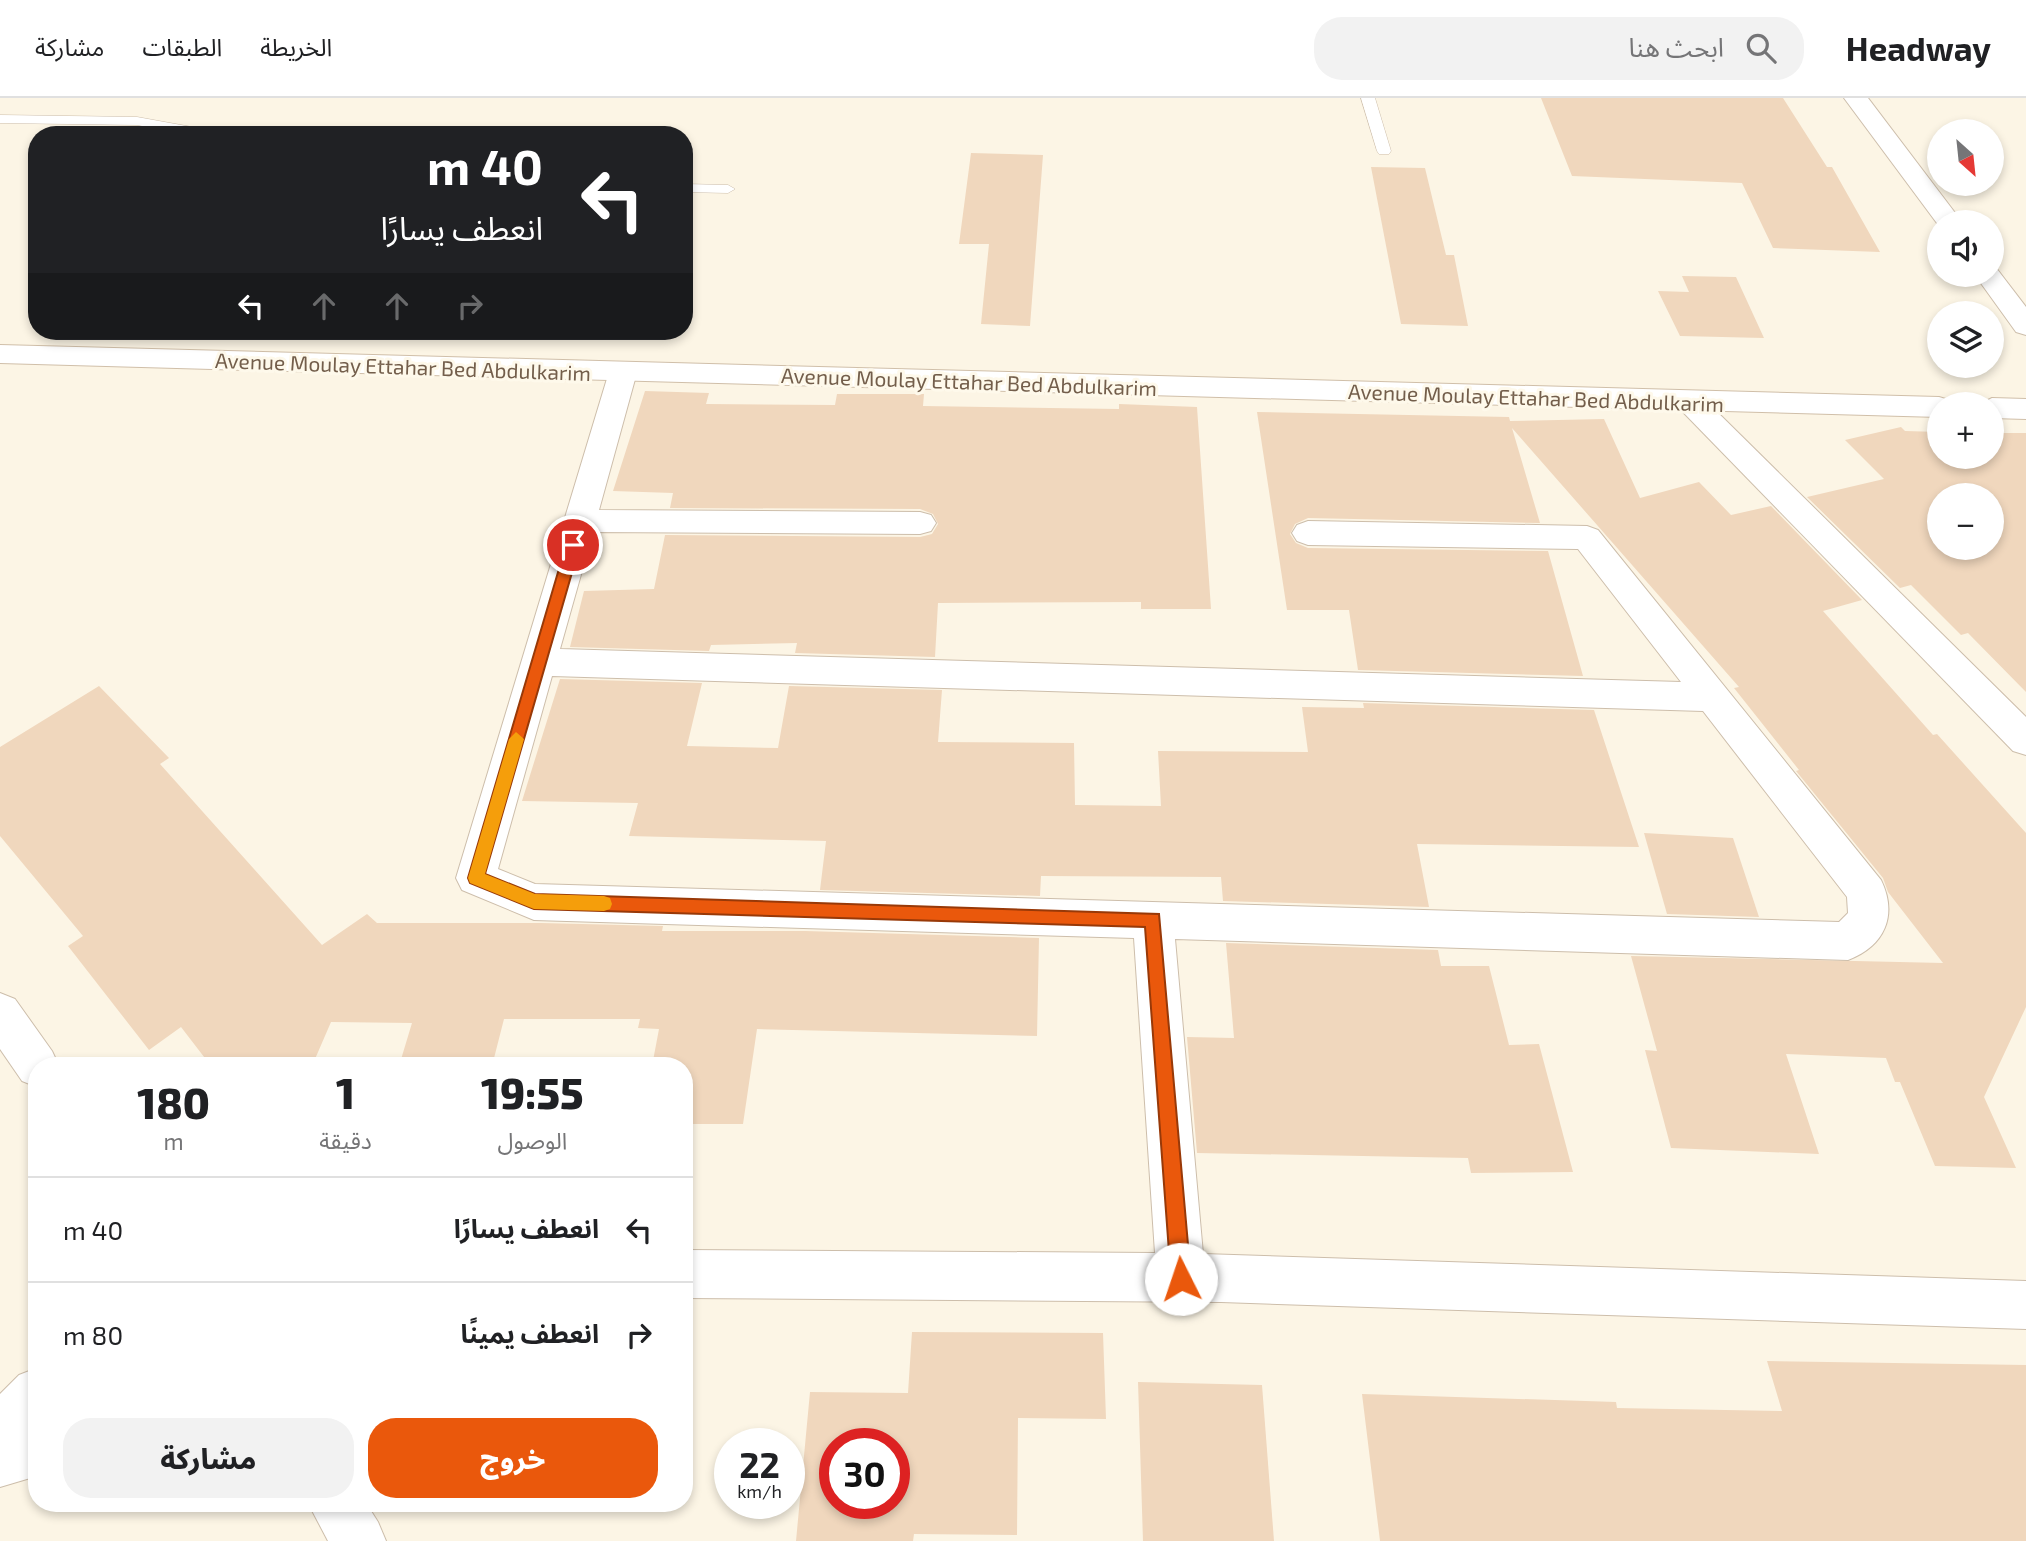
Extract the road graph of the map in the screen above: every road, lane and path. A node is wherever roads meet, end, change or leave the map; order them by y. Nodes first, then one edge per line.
1 (1368, 98) edge
2 (1856, 98) edge
3 (0, 119) edge
4 (165, 126) edge
5 (1384, 151) dead end
6 (693, 188) edge
7 (728, 189) dead end
8 (1940, 210) edge
9 (1997, 287) edge
10 (2026, 326) edge
11 (0, 354) edge
12 (623, 372) junction
13 (1689, 401) junction
14 (1927, 407) edge
15 (2004, 408) edge
16 (2026, 409) edge
17 (580, 521) junction
18 (920, 523) dead end
19 (1308, 533) dead end
20 (538, 662) junction
21 (1713, 697) junction
22 (2026, 740) edge
23 (1153, 920) junction
24 (0, 1013) edge
25 (31, 1057) edge
26 (693, 1274) edge
27 (1181, 1279) junction
28 (2026, 1306) edge
29 (28, 1402) edge
30 (0, 1430) edge
31 (28, 1453) edge
32 (0, 1461) edge
33 (340, 1512) edge
34 (359, 1541) edge

1 - 5 lane
2 - 8 street
3 - 4 lane
6 - 7 lane
9 - 10 street
11 - 12 street, Avenue Moulay Ettahar Bed Abdulkarim
12 - 13 street, Avenue Moulay Ettahar Bed Abdulkarim
12 - 17 street
13 - 14 street, Avenue Moulay Ettahar Bed Abdulkarim
13 - 22 street
15 - 16 street
17 - 18 street
17 - 20 street
19 - 21 street
20 - 21 street
20 - 23 street
21 - 23 street
23 - 27 street
24 - 25 street
26 - 27 street
27 - 28 street
29 - 30 street
31 - 32 street
33 - 34 street

